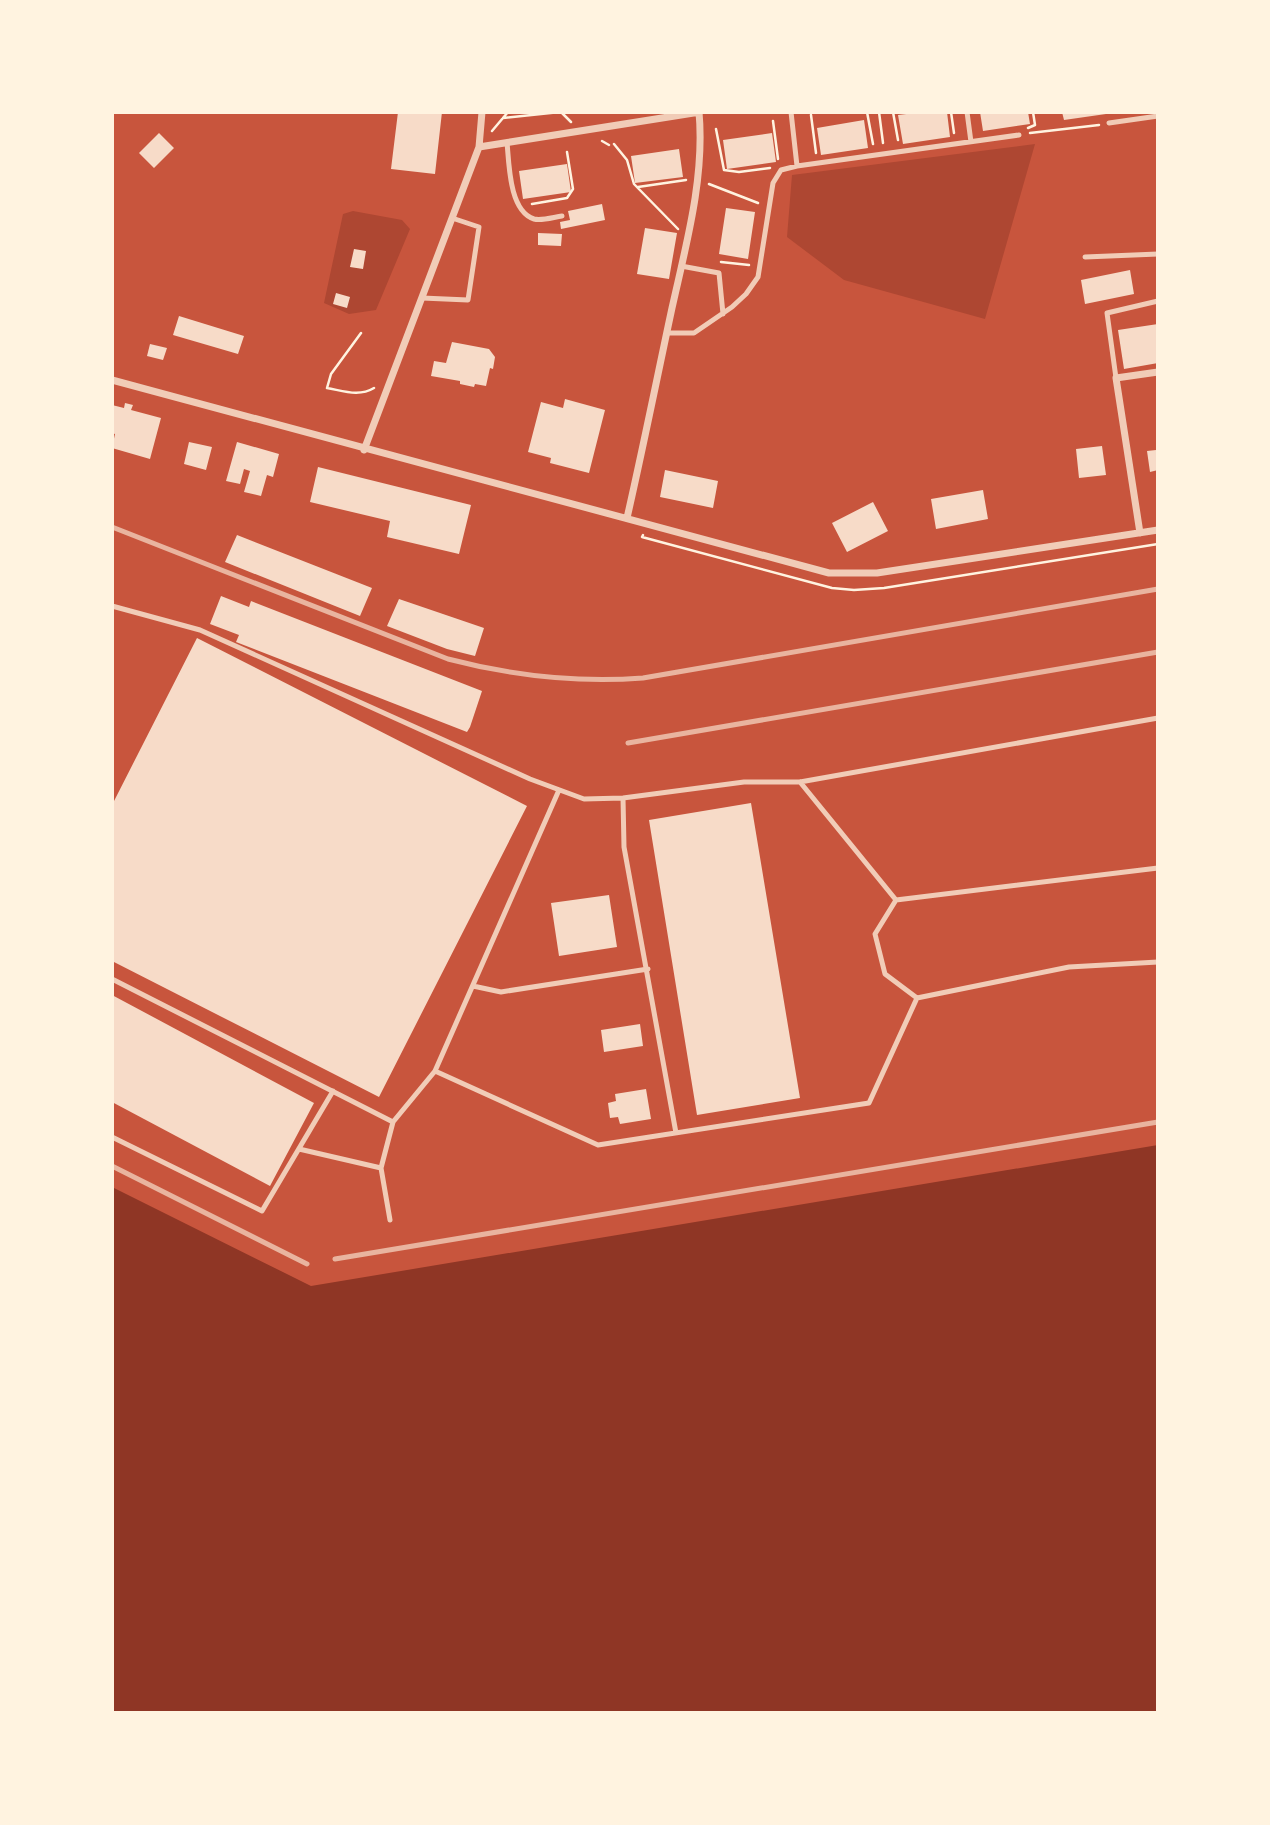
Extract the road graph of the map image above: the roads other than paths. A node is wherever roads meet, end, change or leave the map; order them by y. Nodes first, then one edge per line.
1 (482, 112) edge
2 (700, 112) edge
3 (791, 112) edge
4 (967, 112) edge
5 (1127, 112) edge
6 (1158, 116) edge
7 (1128, 120) junction
8 (1109, 123) road end
9 (1019, 135) road end
10 (507, 142) junction
11 (971, 142) junction
12 (479, 147) junction
13 (797, 166) junction
14 (562, 216) dead end
15 (452, 218) junction
16 (1158, 254) edge
17 (1085, 257) dead end
18 (681, 266) junction
19 (422, 298) junction
20 (1158, 301) edge
21 (723, 314) junction
22 (667, 333) junction
23 (1158, 372) edge
24 (1116, 378) junction
25 (112, 380) edge
26 (363, 450) junction
27 (627, 518) junction
28 (1158, 530) edge
29 (1140, 533) junction
30 (112, 606) edge
31 (1158, 718) edge
32 (800, 782) junction
33 (559, 790) junction
34 (623, 797) junction
35 (1158, 868) edge
36 (896, 900) junction
37 (1158, 962) edge
38 (648, 969) junction
39 (112, 979) edge
40 (472, 986) junction
41 (917, 998) junction
42 (435, 1071) junction
43 (333, 1091) junction
44 (393, 1122) junction
45 (676, 1133) junction
46 (112, 1138) edge
47 (299, 1149) junction
48 (381, 1168) junction
49 (390, 1220) dead end

1 - 12 street
2 - 10 street
2 - 18 street
3 - 13 lane
4 - 11 lane
5 - 7 lane
6 - 7 lane
7 - 8 lane
9 - 11 lane
10 - 12 street
10 - 14 lane
11 - 13 lane
12 - 15 street
13 - 21 lane
15 - 19 street
15 - 19 lane
16 - 17 lane
18 - 21 lane
18 - 22 street
19 - 26 street
20 - 24 lane
21 - 22 lane
22 - 27 street
23 - 24 street
24 - 29 street
25 - 26 street
26 - 27 street
27 - 29 street
28 - 29 street
30 - 33 lane
31 - 32 lane
32 - 34 lane
32 - 36 lane
33 - 34 lane
33 - 40 lane
34 - 38 lane
35 - 36 lane
36 - 41 lane
37 - 41 lane
38 - 40 lane
38 - 45 lane
39 - 43 lane
40 - 42 lane
41 - 45 lane
42 - 44 lane
42 - 45 lane
43 - 44 lane
43 - 47 lane
44 - 48 lane
46 - 47 lane
47 - 48 lane
48 - 49 lane

